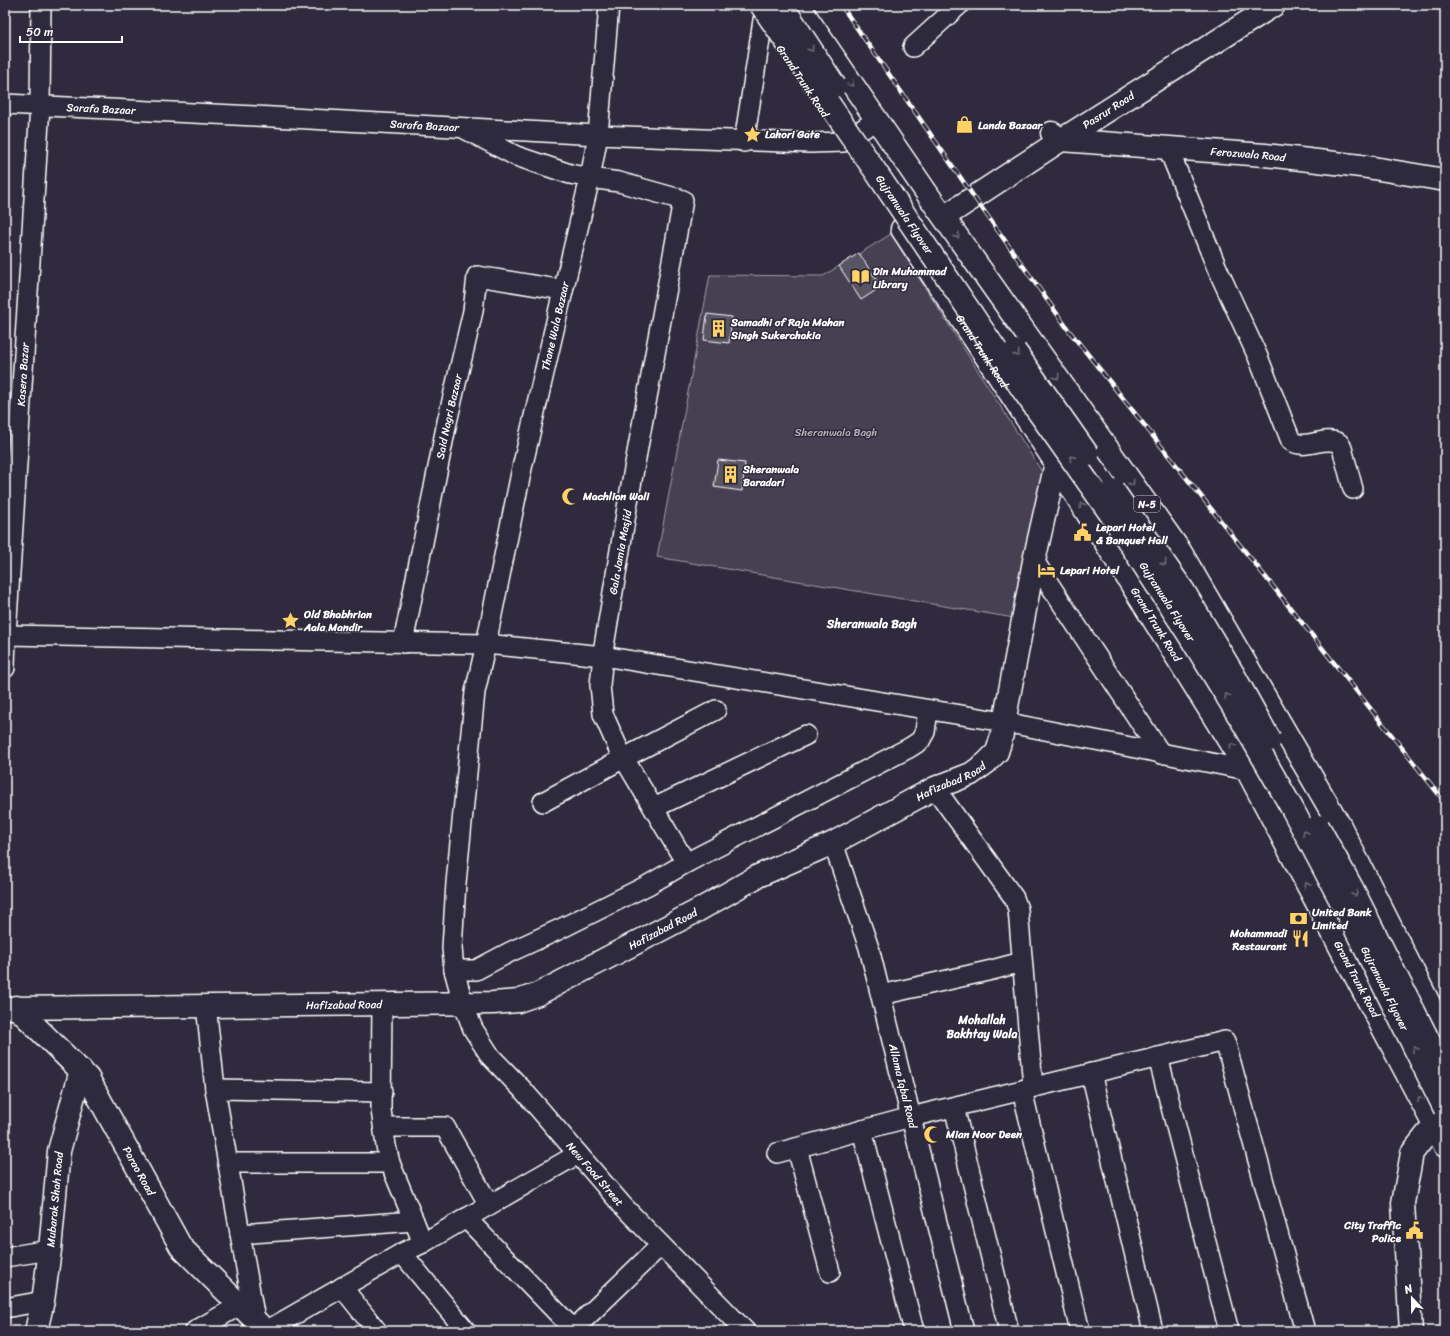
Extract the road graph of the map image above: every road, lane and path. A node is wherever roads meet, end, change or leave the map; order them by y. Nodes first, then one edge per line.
1 (41, 5) edge
2 (609, 5) edge
3 (782, 5) edge
4 (798, 5) edge
5 (959, 5) edge
6 (1250, 5) edge
7 (1274, 5) edge
8 (758, 10) edge
9 (913, 46) dead end
10 (5, 104) edge
11 (40, 106) junction
12 (876, 120) junction
13 (463, 128) junction
14 (598, 135) junction
15 (1056, 137) junction
16 (744, 142) junction
17 (844, 142) junction
18 (1168, 148) junction
19 (590, 178) junction
20 (1445, 180) edge
21 (939, 211) junction
22 (563, 290) junction
23 (13, 400) edge
24 (1056, 463) junction
25 (1353, 489) dead end
26 (1034, 562) junction
27 (6, 635) edge
28 (404, 643) junction
29 (486, 644) junction
30 (604, 656) junction
31 (5, 668) edge
32 (716, 710) dead end
33 (928, 710) junction
34 (1004, 722) junction
35 (806, 735) dead end
36 (1161, 754) junction
37 (624, 758) junction
38 (1247, 770) junction
39 (935, 788) junction
40 (543, 802) dead end
41 (654, 808) junction
42 (833, 843) junction
43 (686, 863) junction
44 (1022, 962) junction
45 (454, 970) junction
46 (881, 995) junction
47 (463, 1003) junction
48 (382, 1004) junction
49 (206, 1005) junction
50 (10, 1008) edge
51 (1445, 1034) edge
52 (1158, 1057) junction
53 (81, 1070) junction
54 (1091, 1073) junction
55 (1445, 1073) edge
56 (215, 1089) junction
57 (1027, 1089) junction
58 (382, 1092) junction
59 (954, 1107) junction
60 (911, 1117) junction
61 (1440, 1117) edge
62 (384, 1127) junction
63 (862, 1130) junction
64 (1445, 1146) edge
65 (797, 1148) junction
66 (777, 1153) dead end
67 (578, 1154) junction
68 (228, 1163) junction
69 (390, 1163) junction
70 (489, 1205) junction
71 (466, 1218) junction
72 (414, 1221) junction
73 (240, 1234) junction
74 (423, 1243) junction
75 (661, 1245) junction
76 (50, 1250) junction
77 (402, 1253) junction
78 (5, 1257) edge
79 (830, 1272) dead end
80 (342, 1287) junction
81 (43, 1301) junction
82 (240, 1305) junction
83 (5, 1308) edge
84 (262, 1327) edge
85 (574, 1330) edge
86 (36, 1331) edge
87 (195, 1331) edge
88 (376, 1331) edge
89 (466, 1331) edge
90 (745, 1331) edge
91 (914, 1331) edge
92 (964, 1331) edge
93 (1009, 1331) edge
94 (1080, 1331) edge
95 (1152, 1331) edge
96 (1229, 1331) edge
97 (1305, 1331) edge
98 (1409, 1331) edge

1 - 11 street, Kasera Bazar
2 - 14 street, Thane Wala Bazaar
3 -> 55 main road, Gujranwala Flyover, bridge
4 -> 12 main road, N-5
5 - 9 street
6 - 15 main road, Pasrur Road
7 - 15 main road, Pasrur Road
8 - 16 street
8 - 17 main road, Grand Trunk Road
61 -> 8 main road, Gujranwala Flyover, bridge
10 - 11 street, Sarafa Bazaar
11 - 13 street, Sarafa Bazaar
11 - 23 street, Kasera Bazar
12 - 17 street
12 - 21 main road, N-5
13 - 14 street, Sarafa Bazaar
13 - 19 street
14 - 16 street, Sarafa Bazaar
14 - 19 street, Thane Wala Bazaar
15 - 18 main road, Ferozwala Road
15 - 21 main road, Pasrur Road
16 - 17 street, Sarafa Bazaar
17 - 24 main road, Grand Trunk Road
18 - 20 main road, Ferozwala Road
18 - 25 street
19 - 22 street, Thane Wala Bazaar
19 - 30 street, Gala Jamia Masjid
21 -> 51 main road, N-5
22 - 28 street, Said Nagri Bazaar
22 - 29 street, Thane Wala Bazaar
23 - 27 street, Kasera Bazar
24 - 26 main road, Hafizabad Road
38 -> 24 main road, Grand Trunk Road
26 - 34 main road, Hafizabad Road
26 - 36 street
27 - 28 street
27 - 31 street, Kasera Bazar
28 - 29 street
29 - 30 street
29 - 45 street, Thane Wala Bazaar
30 - 33 street
30 - 37 street, Gala Jamia Masjid
32 - 37 street
33 - 34 street
33 - 43 street
34 - 36 street
34 - 39 main road, Hafizabad Road
35 - 41 street
36 - 38 street
37 - 40 street
37 - 41 street, Gala Jamia Masjid
61 -> 38 main road, Grand Trunk Road
39 - 42 main road, Hafizabad Road
39 - 44 street
41 - 43 street, Gala Jamia Masjid
42 - 46 street, Allama Iqbal Road
42 - 47 main road, Hafizabad Road
43 - 45 street
44 - 46 street
44 - 57 street
45 - 47 street, New Food Street
46 - 60 street, Allama Iqbal Road
47 - 48 main road, Hafizabad Road
47 - 67 street, New Food Street
48 - 49 main road, Hafizabad Road
48 - 58 street
49 - 50 main road, Hafizabad Road
49 - 56 street
50 - 53 main road, Parao Road
52 - 54 street
52 - 96 street
52 - 97 street
53 - 76 main road, Mubarak Shah Road
53 - 82 main road, Parao Road
54 - 57 street
54 - 95 street
56 - 58 street
56 - 68 street
57 - 59 street
57 - 94 street
58 - 62 street
59 - 60 street
59 - 93 street
60 - 63 street
60 - 92 street, Allama Iqbal Road
61 - 64 main road, Grand Trunk Road
61 - 98 main road
62 - 69 street
62 - 70 street
63 - 65 street
63 - 91 street
65 - 66 street
65 - 79 street
67 - 70 street
67 - 75 street, New Food Street
68 - 69 street
68 - 73 street
69 - 72 street
70 - 71 street
71 - 74 street
71 - 85 street
72 - 73 street
72 - 74 street
73 - 84 street
74 - 77 street
75 - 85 street
75 - 90 street, New Food Street
76 - 78 street
76 - 81 main road, Mubarak Shah Road
77 - 80 street
77 - 89 street
80 - 84 street
80 - 88 street
81 - 83 street
81 - 86 main road, Mubarak Shah Road
82 - 84 main road, Parao Road
82 - 87 street

